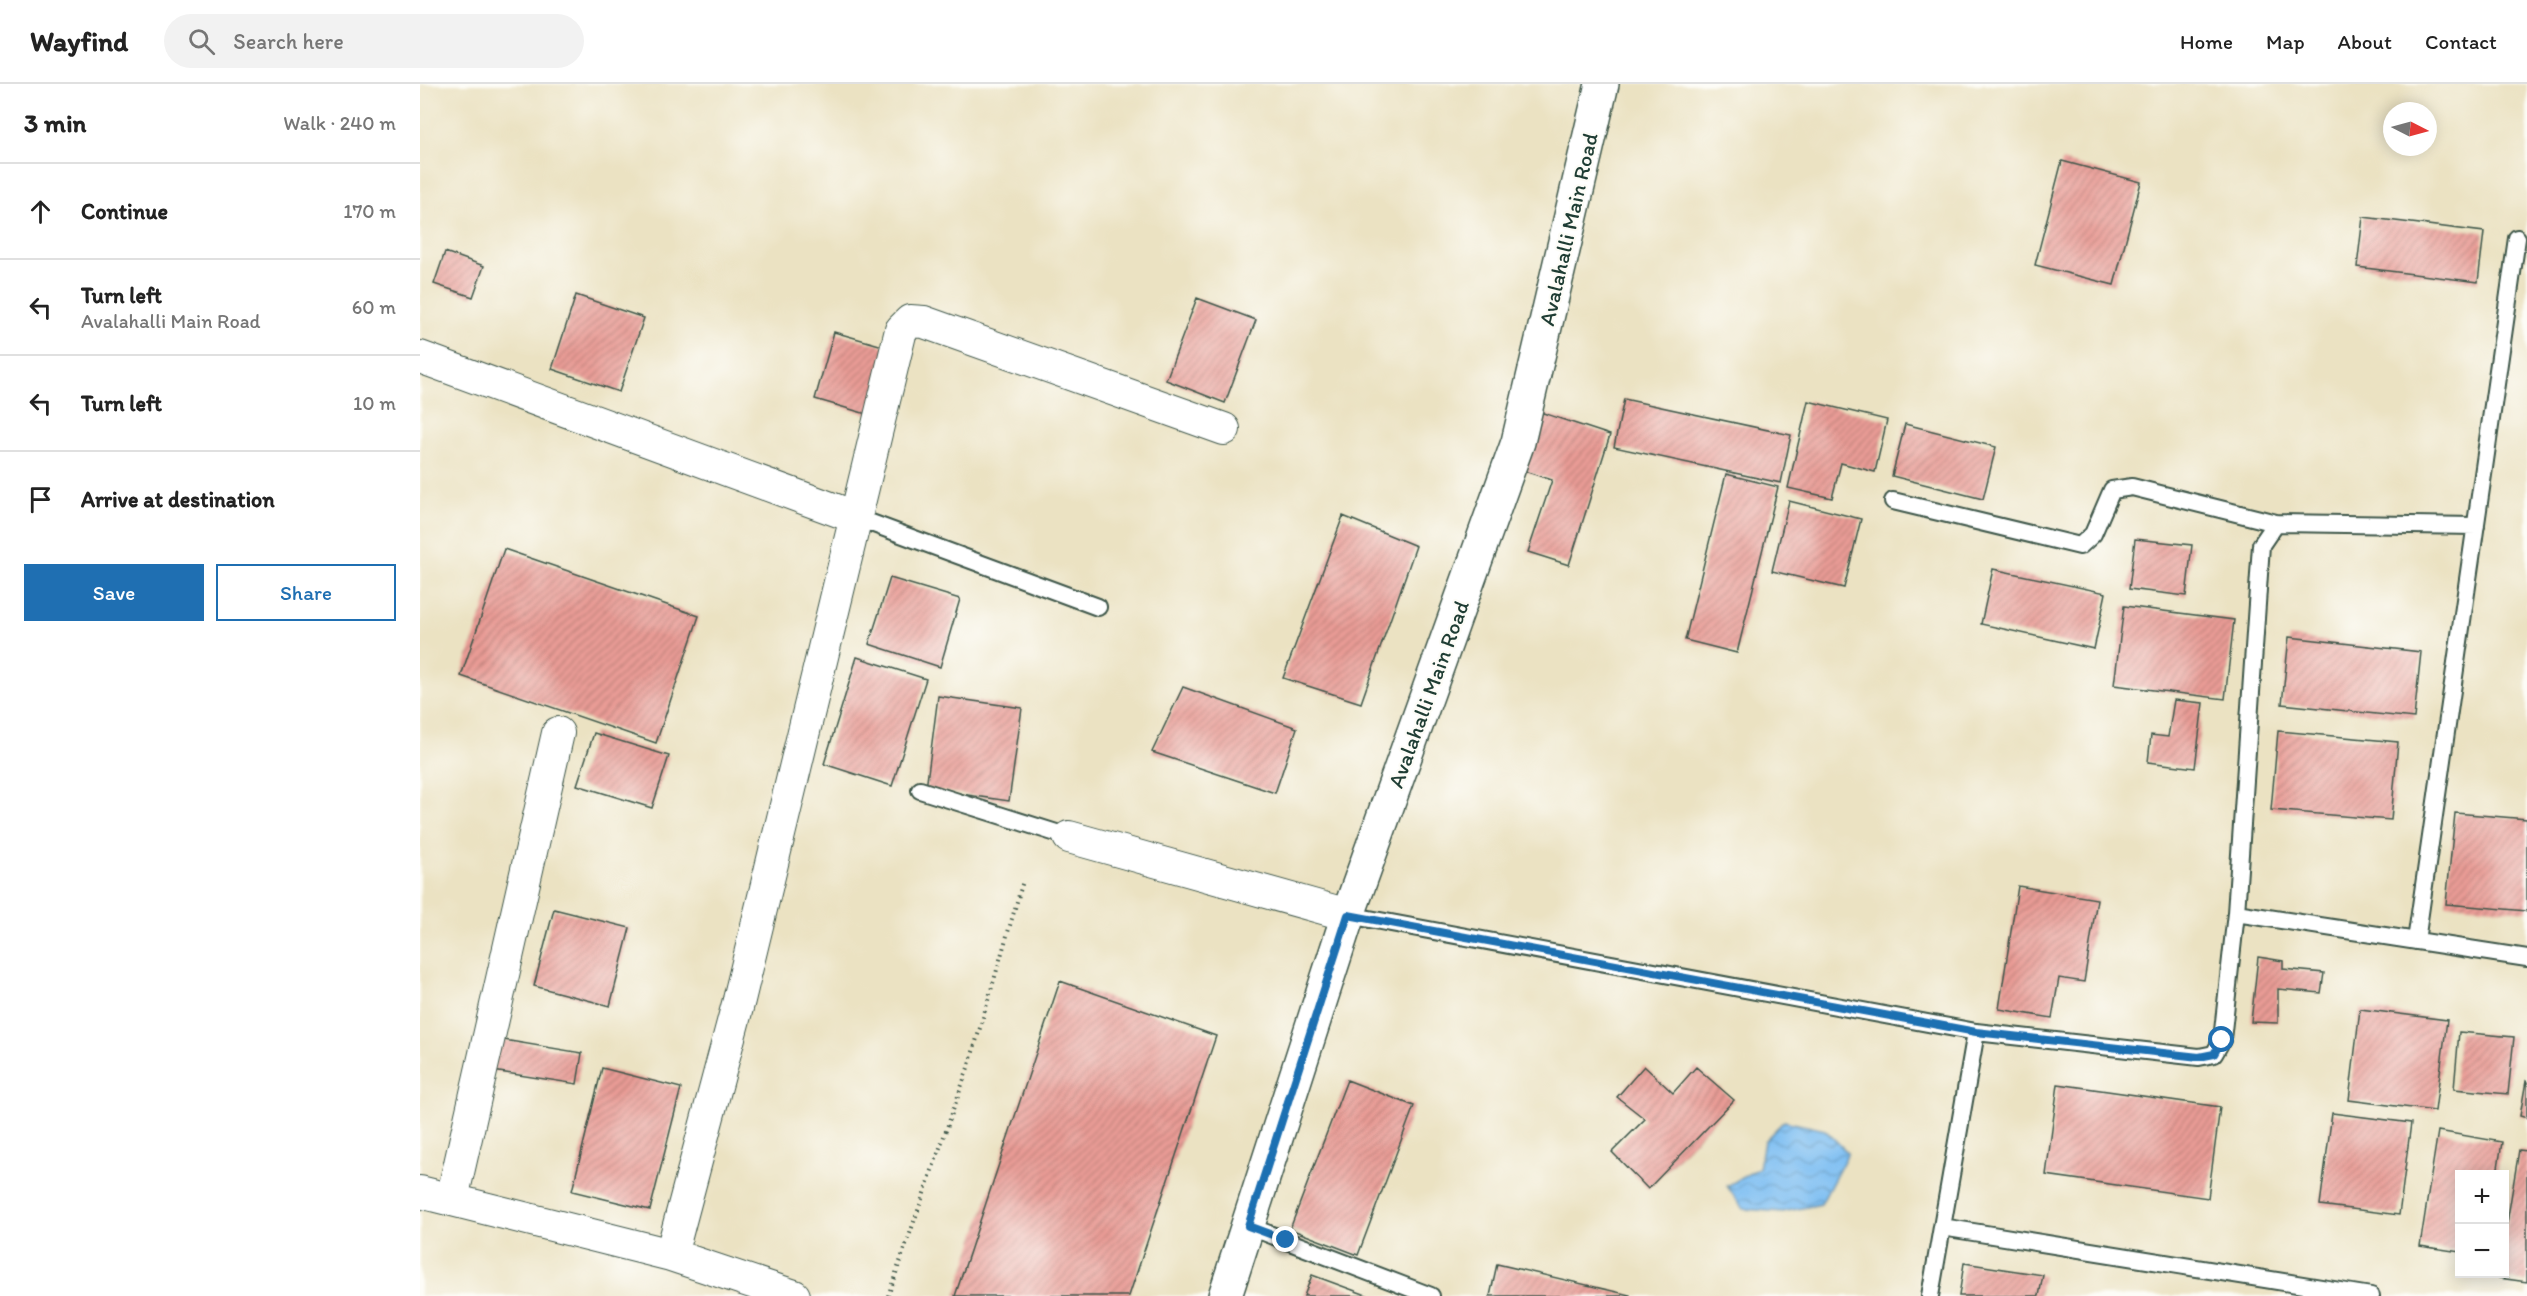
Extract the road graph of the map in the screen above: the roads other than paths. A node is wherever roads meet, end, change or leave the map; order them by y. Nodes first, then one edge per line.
1 (1602, 84) edge
2 (2517, 238) dead end
3 (420, 357) edge
4 (1224, 429) dead end
5 (1893, 501) dead end
6 (855, 517) junction
7 (2276, 523) junction
8 (2476, 526) junction
9 (1098, 607) dead end
10 (558, 733) dead end
11 (920, 790) dead end
12 (1069, 837) joint
13 (2236, 914) junction
14 (1348, 915) junction
15 (2416, 941) junction
16 (2527, 958) edge
17 (1976, 1032) junction
18 (420, 1192) edge
19 (452, 1199) junction
20 (1248, 1226) junction
21 (1942, 1227) junction
22 (671, 1256) junction
23 (794, 1296) edge
24 (1226, 1296) edge
25 (1431, 1296) edge
26 (1930, 1296) edge
27 (2372, 1296) edge

1 - 14 main road, Avalahalli Main Road
2 - 8 lane
3 - 6 street
4 - 6 street
5 - 7 lane
6 - 9 lane
6 - 22 street
7 - 8 lane
7 - 13 lane
8 - 15 lane
10 - 19 street
11 - 12 lane
12 - 14 street
13 - 15 lane
13 - 17 lane
14 - 17 lane
14 - 20 main road, Avalahalli Main Road
15 - 16 lane
17 - 21 lane
18 - 19 street
19 - 22 street
20 - 24 main road, Avalahalli Main Road
20 - 25 lane
21 - 26 lane
21 - 27 lane
22 - 23 street

